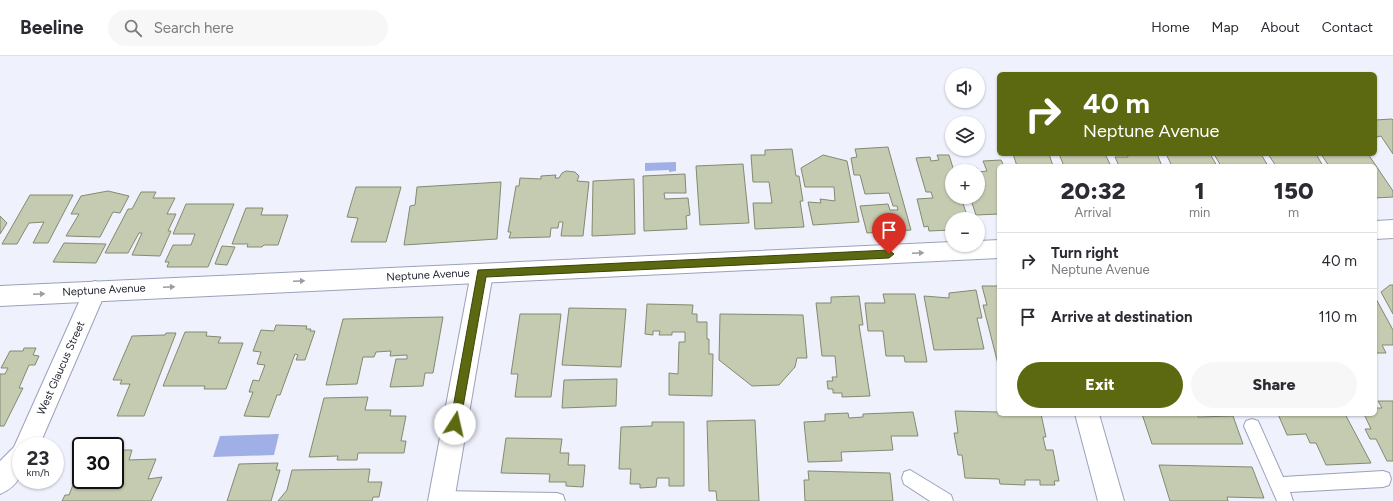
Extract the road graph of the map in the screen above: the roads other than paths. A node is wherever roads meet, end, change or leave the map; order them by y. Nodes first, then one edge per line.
1 (1393, 229) edge
2 (1377, 230) edge
3 (997, 249) edge
4 (482, 273) junction
5 (95, 291) junction
6 (0, 296) edge
7 (1088, 416) edge
8 (1252, 426) dead end
9 (30, 437) edge
10 (12, 467) edge
11 (910, 478) dead end
12 (1383, 479) dead end
13 (0, 481) edge
14 (1279, 485) junction
15 (441, 500) edge
16 (557, 501) edge
17 (945, 501) edge
18 (1111, 501) edge
19 (1285, 501) edge

1 - 2 street
4 -> 3 street, Neptune Avenue
5 -> 4 street, Neptune Avenue
4 - 15 street
6 -> 5 street, Neptune Avenue
5 - 9 street, West Glaucus Street
7 - 18 street
8 - 14 lane
10 - 13 street
11 - 17 lane
12 - 14 lane
14 - 19 lane
15 - 16 lane

